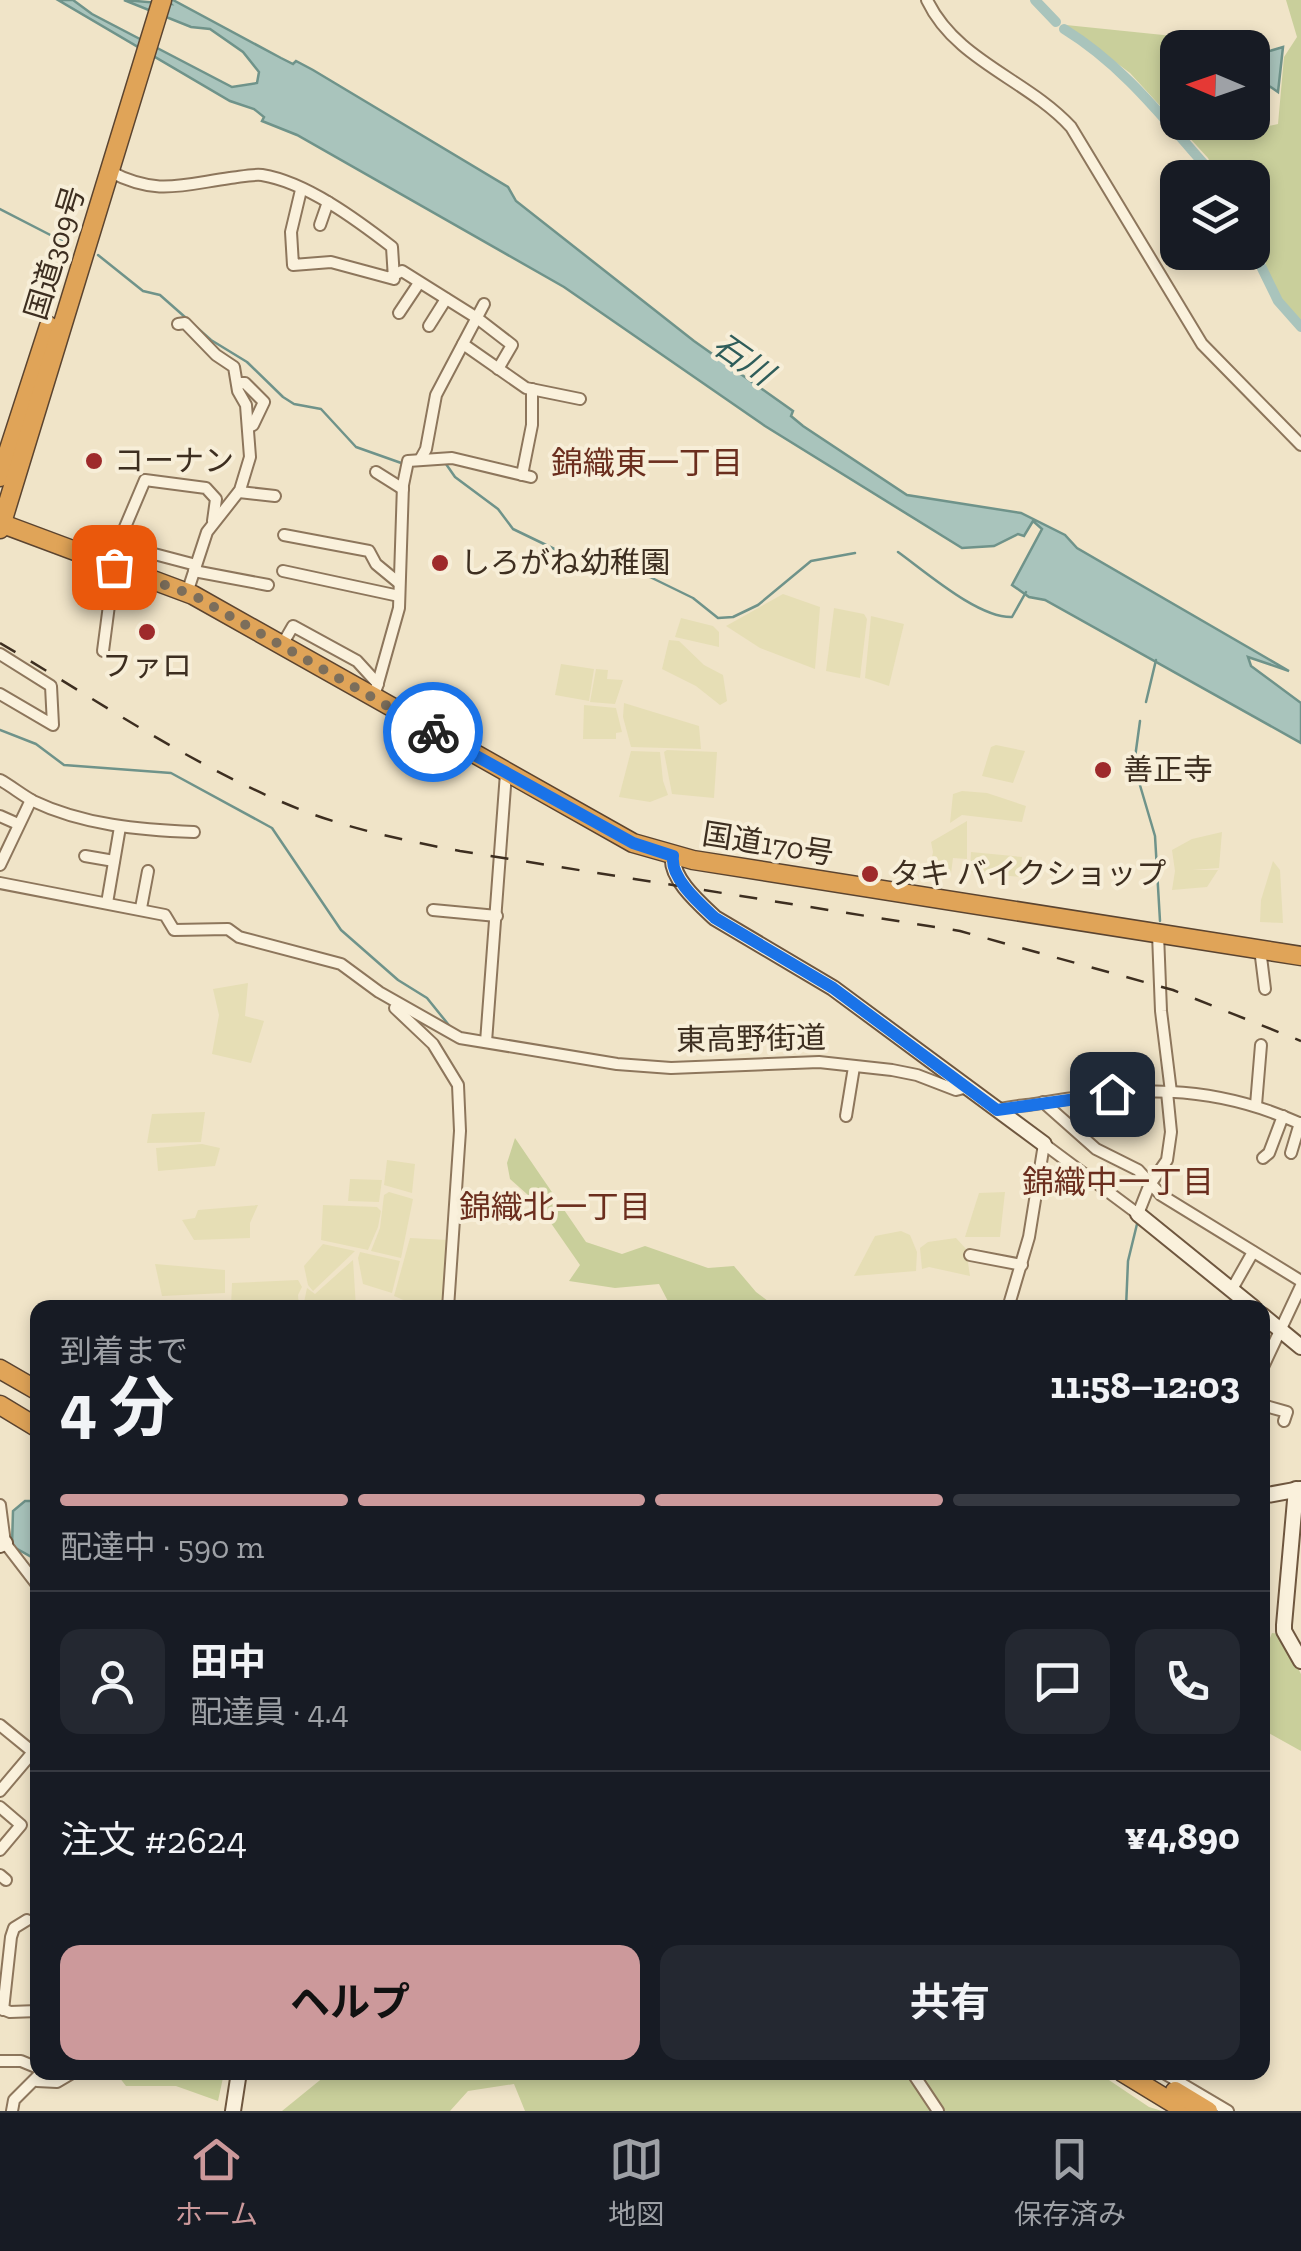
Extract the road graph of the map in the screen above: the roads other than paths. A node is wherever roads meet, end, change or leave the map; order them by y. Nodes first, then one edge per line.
1 (150, 0) edge
2 (162, 0) edge
3 (927, 0) edge
4 (107, 164) junction
5 (301, 190) junction
6 (328, 202) junction
7 (320, 225) dead end
8 (280, 264) dead end
9 (293, 265) junction
10 (394, 276) junction
11 (419, 282) junction
12 (446, 299) junction
13 (484, 304) dead end
14 (400, 313) dead end
15 (477, 318) junction
16 (178, 324) dead end
17 (429, 326) dead end
18 (463, 344) junction
19 (498, 369) junction
20 (238, 383) junction
21 (532, 389) junction
22 (580, 399) dead end
23 (248, 427) junction
24 (1301, 445) edge
25 (420, 460) junction
26 (376, 472) dead end
27 (0, 478) edge
28 (403, 489) junction
29 (238, 492) junction
30 (274, 496) dead end
31 (1, 525) edge
32 (212, 526) junction
33 (284, 535) dead end
34 (114, 567) junction
35 (195, 568) junction
36 (283, 572) dead end
37 (268, 585) dead end
38 (399, 590) junction
39 (187, 593) junction
40 (104, 651) dead end
41 (1, 656) edge
42 (376, 691) junction
43 (0, 694) edge
44 (506, 774) junction
45 (0, 780) edge
46 (30, 800) junction
47 (0, 816) edge
48 (18, 824) junction
49 (120, 828) junction
50 (194, 832) dead end
51 (86, 856) dead end
52 (673, 856) junction
53 (114, 860) junction
54 (0, 865) edge
55 (148, 870) dead end
56 (0, 882) edge
57 (106, 904) junction
58 (141, 908) junction
59 (434, 910) dead end
60 (497, 916) junction
61 (1158, 934) junction
62 (1260, 950) junction
63 (1301, 956) edge
64 (1265, 989) dead end
65 (384, 996) junction
66 (486, 1042) junction
67 (1261, 1044) dead end
68 (854, 1067) junction
69 (968, 1087) junction
70 (1169, 1092) junction
71 (1043, 1102) junction
72 (1256, 1105) junction
73 (997, 1110) junction
74 (846, 1116) dead end
75 (1283, 1116) junction
76 (1300, 1124) edge
77 (1044, 1144) junction
78 (1292, 1153) dead end
79 (1264, 1158) dead end
80 (1150, 1185) junction
81 (1138, 1214) junction
82 (1253, 1252) junction
83 (970, 1255) dead end
84 (1022, 1266) junction
85 (1301, 1283) edge
86 (1232, 1289) junction
87 (449, 1300) edge
88 (1011, 1300) edge
89 (1245, 1300) edge
90 (1270, 1322) edge
91 (1280, 1330) junction
92 (1301, 1347) edge
93 (1270, 1352) edge
94 (0, 1369) edge
95 (0, 1380) edge
96 (30, 1387) edge
97 (0, 1393) edge
98 (30, 1397) edge
99 (0, 1405) edge
100 (1270, 1408) edge
101 (30, 1411) edge
102 (1287, 1413) dead end
103 (30, 1423) edge
104 (1298, 1489) edge
105 (1270, 1494) edge
106 (0, 1505) edge
107 (2, 1544) edge
108 (1296, 1562) edge
109 (30, 1577) edge
110 (1301, 1661) edge
111 (0, 1725) edge
112 (30, 1750) edge
113 (30, 1754) edge
114 (0, 1791) edge
115 (0, 1807) edge
116 (0, 1850) edge
117 (27, 1920) dead end
118 (1, 2009) edge
119 (30, 2011) edge
120 (0, 2061) edge
121 (30, 2068) edge
122 (33, 2080) edge
123 (238, 2080) edge
124 (917, 2080) edge
125 (1135, 2080) edge
126 (1158, 2080) edge
127 (1176, 2080) edge
128 (12, 2111) edge
129 (233, 2111) edge
130 (938, 2111) edge
131 (1186, 2111) edge
132 (1208, 2111) edge
133 (1228, 2111) edge

1 - 4 highway
2 - 4 highway
3 - 24 street
4 - 5 street
4 - 27 highway, 国道309号
4 - 31 highway, 国道309号
5 - 6 street
5 - 9 street
6 - 7 street
6 - 10 street
8 - 9 street
9 - 10 street
10 - 11 street
11 - 12 street
11 - 14 street
12 - 15 street
12 - 17 street
13 - 15 street
15 - 18 street
15 - 19 street
16 - 20 street
18 - 19 street
18 - 25 street
19 - 21 street
20 - 23 street
20 - 23 street
21 - 22 street
21 - 25 street
23 - 29 street
25 - 28 street
26 - 28 street
28 - 38 street
29 - 30 street
29 - 32 street
31 - 34 highway, 国道170号
32 - 35 street
32 - 35 street
33 - 38 street
34 - 39 highway, 国道170号
34 - 40 street
35 - 37 street
35 - 39 street
36 - 38 street
38 - 42 street
39 - 42 highway, 国道170号
41 - 43 street
42 - 44 highway, 国道170号
44 - 52 highway, 国道170号
44 - 60 street
45 - 46 street
46 - 48 street
46 - 49 street
47 - 48 street
48 - 54 street
49 - 50 street
49 - 53 street
51 - 53 street
52 - 61 highway, 国道170号
52 - 69 street
53 - 57 street
55 - 58 street
56 - 57 street
57 - 58 street
58 - 65 street
59 - 60 street
60 - 66 street
61 - 62 highway, 国道170号
61 - 70 street
62 - 63 highway, 国道170号
62 - 64 street
65 - 66 street, 東高野街道
65 - 87 street
66 - 68 street, 東高野街道
67 - 72 street
68 - 69 street, 東高野街道
68 - 74 street
69 - 73 street, 東高野街道
70 - 71 street
70 - 72 street
70 - 80 street
71 - 73 street
71 - 80 street
72 - 75 street
73 - 77 street, 東高野街道
75 - 76 street
75 - 79 street
76 - 78 street
77 - 81 street
77 - 84 street
80 - 81 street
80 - 82 street
81 - 86 street
82 - 85 street
82 - 86 street
83 - 84 street
84 - 88 street
85 - 91 street
86 - 89 street
90 - 91 street
91 - 92 street
91 - 93 street
94 - 96 highway
95 - 98 highway
97 - 101 highway
99 - 103 highway
100 - 102 street
104 - 105 street
104 - 108 street
106 - 107 street
107 - 109 street
108 - 110 street
111 - 112 street
113 - 114 street
115 - 116 street
117 - 118 street
118 - 119 street
120 - 121 street
122 - 128 street
123 - 129 street
124 - 130 street
125 - 131 highway
126 - 132 highway
127 - 133 street

